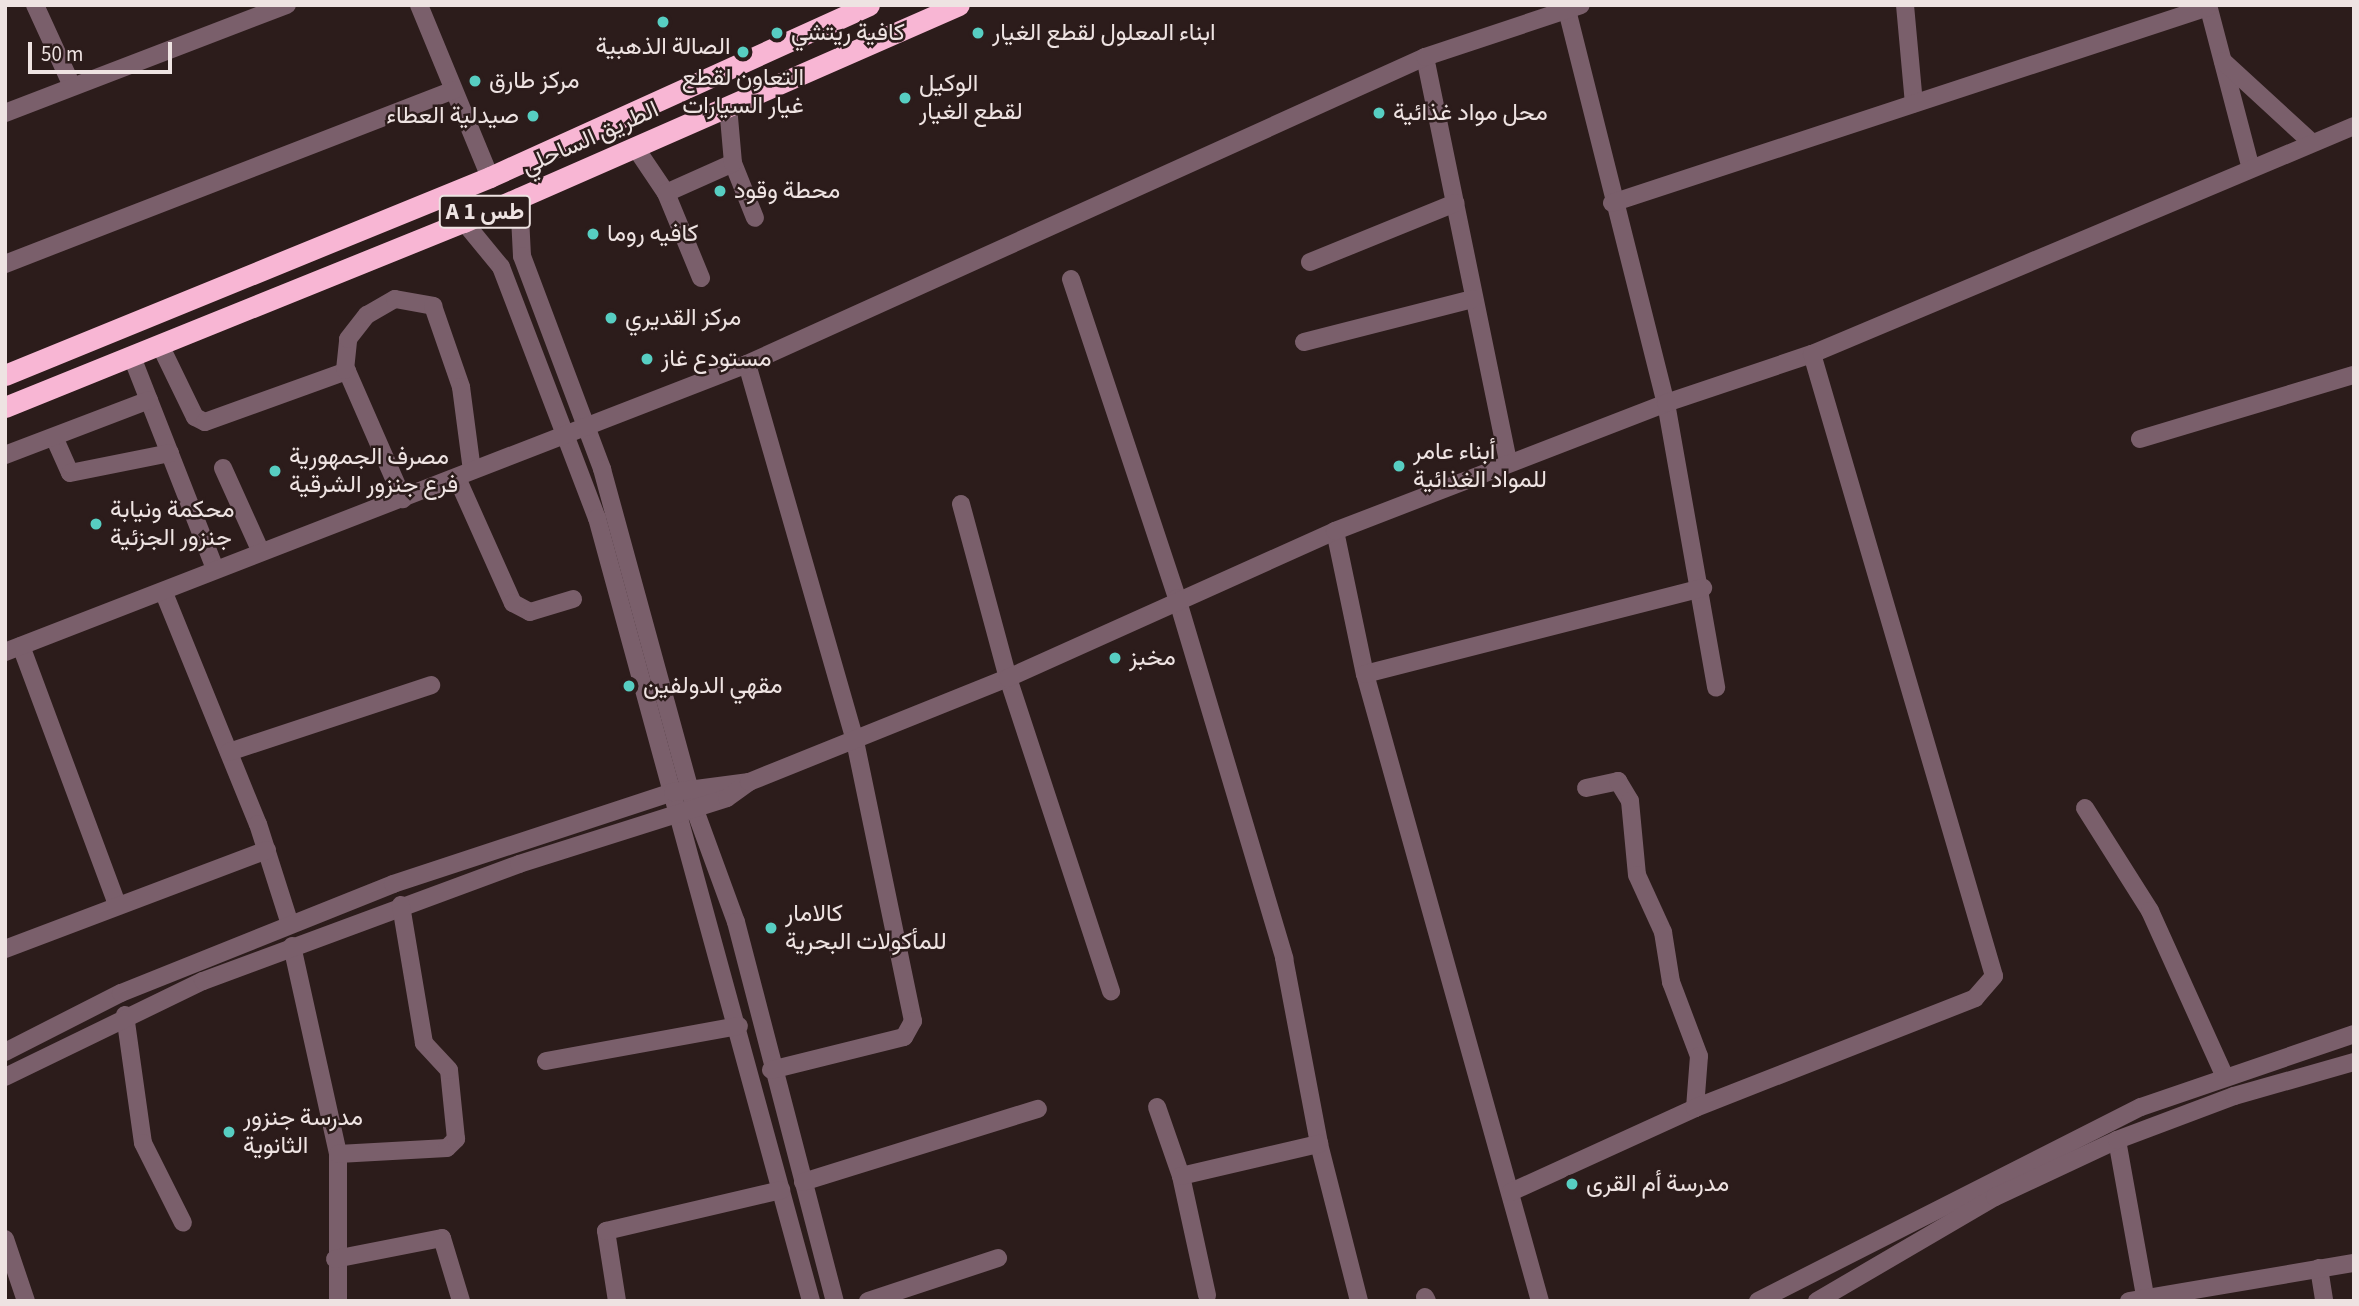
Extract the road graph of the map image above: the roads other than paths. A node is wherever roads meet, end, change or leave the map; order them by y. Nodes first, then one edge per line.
1 (35, 5) edge
2 (287, 5) edge
3 (419, 5) edge
4 (869, 5) edge
5 (959, 5) edge
6 (1905, 5) edge
7 (2208, 6) edge
8 (1574, 8) edge
9 (1425, 57) junction
10 (2223, 61) junction
11 (72, 86) junction
12 (453, 90) junction
13 (1914, 104) junction
14 (728, 106) junction
15 (5, 113) edge
16 (2354, 126) edge
17 (2311, 142) junction
18 (635, 147) junction
19 (733, 163) junction
20 (2250, 165) junction
21 (490, 177) junction
22 (666, 193) junction
23 (519, 197) junction
24 (1455, 203) junction
25 (1612, 203) junction
26 (755, 218) dead end
27 (464, 222) junction
28 (522, 256) junction
29 (1310, 262) dead end
30 (5, 264) edge
31 (501, 267) junction
32 (701, 278) dead end
33 (1070, 279) dead end
34 (1473, 299) junction
35 (1304, 342) dead end
36 (160, 345) junction
37 (1812, 354) junction
38 (132, 357) junction
39 (747, 364) junction
40 (345, 370) junction
41 (5, 375) edge
42 (2354, 375) edge
43 (149, 400) junction
44 (1666, 403) junction
45 (5, 407) edge
46 (587, 424) junction
47 (567, 434) junction
48 (54, 437) junction
49 (2140, 439) dead end
50 (170, 453) junction
51 (5, 456) edge
52 (1508, 463) junction
53 (223, 468) dead end
54 (464, 474) junction
55 (403, 499) junction
56 (961, 504) dead end
57 (1335, 531) junction
58 (261, 552) junction
59 (215, 569) junction
60 (1703, 588) junction
61 (164, 593) junction
62 (1177, 598) junction
63 (573, 599) dead end
64 (13, 649) edge
65 (1364, 674) junction
66 (1008, 678) junction
67 (431, 685) dead end
68 (1717, 688) dead end
69 (855, 741) junction
70 (229, 752) junction
71 (749, 782) junction
72 (1586, 788) dead end
73 (682, 790) junction
74 (2085, 808) dead end
75 (688, 814) junction
76 (267, 850) junction
77 (117, 904) junction
78 (401, 905) junction
79 (289, 922) junction
80 (292, 946) junction
81 (5, 949) edge
82 (1111, 992) dead end
83 (125, 1016) junction
84 (739, 1026) junction
85 (2354, 1034) edge
86 (5, 1052) edge
87 (546, 1061) dead end
88 (2354, 1062) edge
89 (771, 1070) junction
90 (2224, 1075) junction
91 (5, 1077) edge
92 (1157, 1107) dead end
93 (1695, 1108) junction
94 (1038, 1109) dead end
95 (2117, 1140) junction
96 (1319, 1144) junction
97 (338, 1154) junction
98 (1181, 1176) junction
99 (803, 1182) junction
100 (780, 1190) junction
101 (1511, 1192) junction
102 (183, 1223) dead end
103 (5, 1239) edge
104 (998, 1258) dead end
105 (334, 1259) junction
106 (2354, 1263) edge
107 (2319, 1268) junction
108 (1207, 1295) dead end
109 (2140, 1299) edge
110 (24, 1300) edge
111 (338, 1301) edge
112 (461, 1301) edge
113 (617, 1301) edge
114 (811, 1301) edge
115 (835, 1301) edge
116 (868, 1301) edge
117 (1359, 1301) edge
118 (1540, 1301) edge
119 (1758, 1301) edge
120 (1817, 1301) edge
121 (2324, 1301) edge

1 - 11 street
2 - 11 street
3 - 12 street
4 - 21 highway, الطريق الساحلي / A 1 طس
5 - 14 highway, الطريق الساحلي / A 1 طس
6 - 13 street
7 - 10 street
7 - 13 street
8 - 9 street
8 - 25 street
9 - 24 street
9 - 39 street
10 - 17 street
10 - 20 street
11 - 15 street
12 - 21 street
12 - 30 street
13 - 25 street
14 - 18 highway, الطريق الساحلي / A 1 طس
14 - 19 street
16 - 17 street
17 - 20 street
18 - 22 street
18 - 23 highway, الطريق الساحلي / A 1 طس
19 - 22 street
19 - 26 street
20 - 37 street
21 - 41 highway, الطريق الساحلي / A 1 طس
22 - 32 street
23 - 27 highway, الطريق الساحلي / A 1 طس
23 - 28 street
24 - 29 street
24 - 34 street
25 - 44 street
27 - 31 street
27 - 36 highway, الطريق الساحلي / A 1 طس
28 - 31 street
28 - 46 street
31 - 47 street
33 - 62 street
34 - 35 street
34 - 52 street
36 - 38 highway, الطريق الساحلي / A 1 طس
36 - 40 street
37 - 44 street
37 - 93 street
38 - 43 street
38 - 45 highway, الطريق الساحلي / A 1 طس
39 - 46 street
39 - 69 street
40 - 54 street
40 - 55 street
42 - 49 street
43 - 48 street
43 - 50 street
44 - 52 street
44 - 60 street
46 - 47 street
46 - 73 street
47 - 54 street
47 - 73 street
48 - 50 street
48 - 51 street
50 - 59 street
52 - 57 street
53 - 58 street
54 - 55 street
54 - 63 street
55 - 58 street
56 - 66 street
57 - 62 street
57 - 65 street
58 - 59 street
59 - 61 street
60 - 65 street
60 - 68 street
61 - 64 street
61 - 70 street
62 - 66 street
62 - 96 street
64 - 77 street
65 - 101 street
66 - 69 street
66 - 82 street
67 - 70 street
69 - 71 street
69 - 89 street
70 - 76 street
71 - 73 street
71 - 75 street
72 - 93 street
73 - 75 street
73 - 79 street
74 - 90 street
75 - 78 street
75 - 84 street
75 - 89 street
76 - 77 street
76 - 79 street
77 - 81 street
78 - 80 street
78 - 97 street
79 - 86 street
80 - 83 street
80 - 97 street
83 - 91 street
83 - 102 street
84 - 87 street
84 - 100 street
85 - 90 street
88 - 95 street
89 - 99 street
90 - 119 street
92 - 98 street
93 - 101 street
94 - 99 street
95 - 109 street
95 - 120 street
96 - 98 street
96 - 117 street
97 - 105 street
98 - 108 street
99 - 115 street
100 - 113 street
100 - 114 street
101 - 118 street
103 - 110 street
104 - 116 street
105 - 111 street
105 - 112 street
106 - 107 street
107 - 109 street
107 - 121 street

